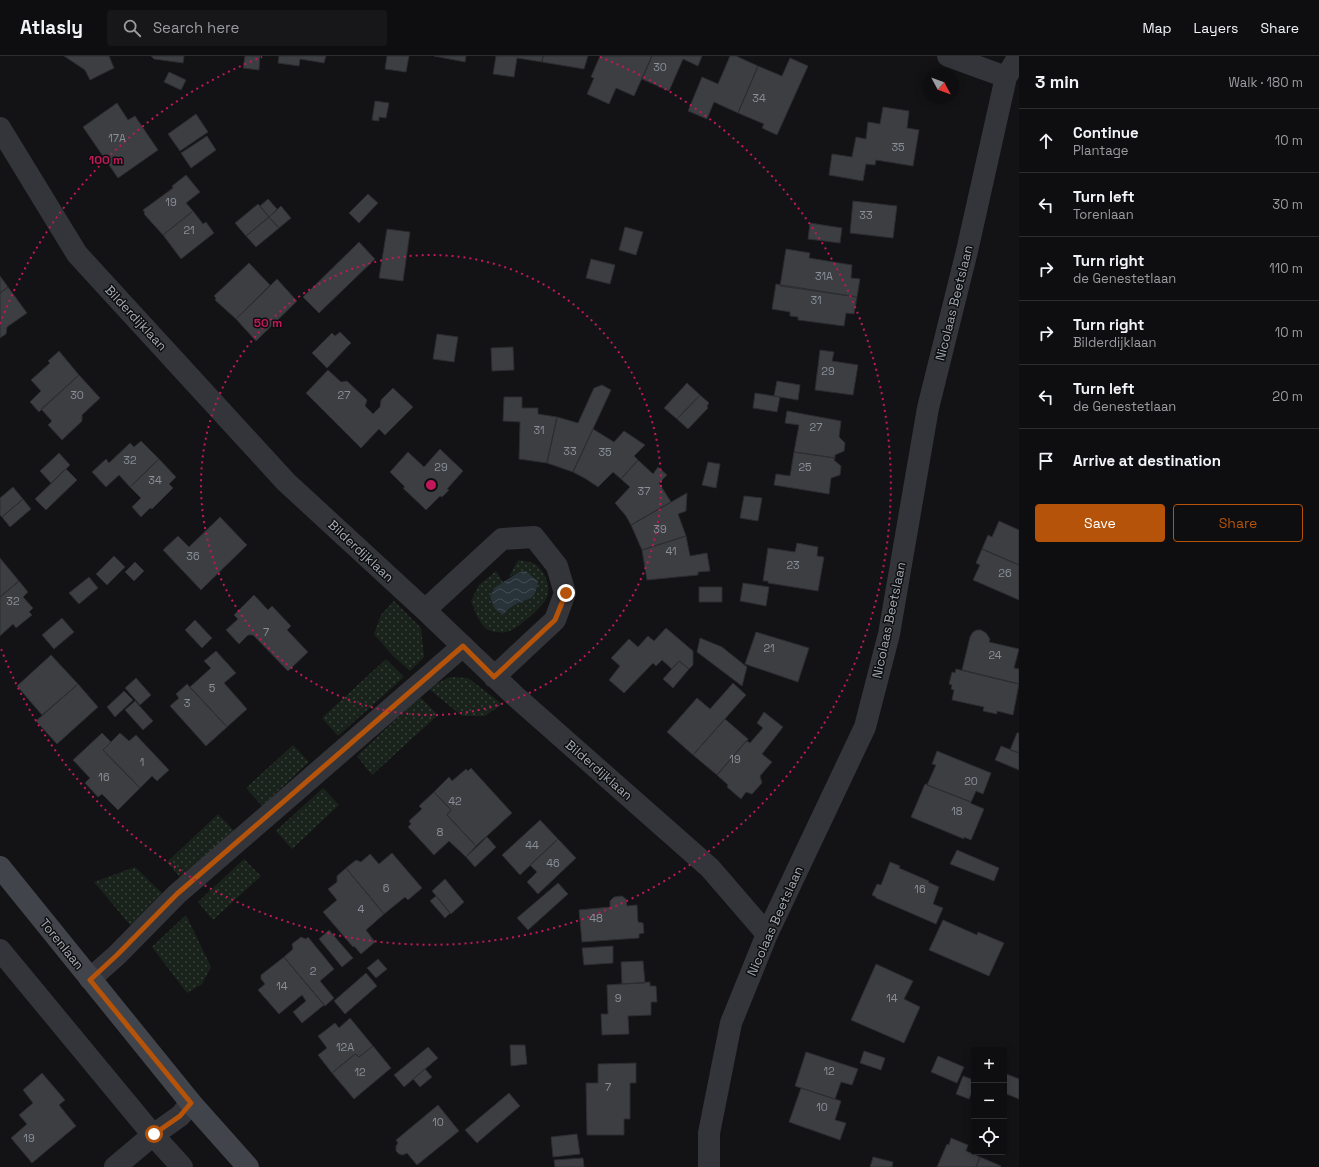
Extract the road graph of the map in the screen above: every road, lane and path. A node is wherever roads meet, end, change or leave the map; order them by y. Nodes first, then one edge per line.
1 (948, 56) edge
2 (1019, 56) edge
3 (1006, 77) junction
4 (0, 128) edge
5 (425, 610) junction
6 (463, 646) junction
7 (494, 677) junction
8 (0, 868) edge
9 (767, 934) junction
10 (0, 950) edge
11 (90, 980) junction
12 (191, 1103) junction
13 (154, 1134) junction
14 (115, 1167) edge
15 (182, 1167) edge
16 (248, 1167) edge
17 (709, 1167) edge

1 - 3 street
2 - 3 street, Nicolaas Beetslaan
3 - 9 street, Nicolaas Beetslaan
4 - 5 street, Bilderdijklaan
5 - 6 street, Bilderdijklaan
5 - 7 street
6 - 7 street, Bilderdijklaan
6 - 11 street
7 - 9 street, Bilderdijklaan
8 - 11 main road, Torenlaan
9 - 17 street, Nicolaas Beetslaan
10 - 13 street
11 - 12 main road, Torenlaan
12 - 13 street
12 - 16 main road, Torenlaan
13 - 14 street
13 - 15 street

